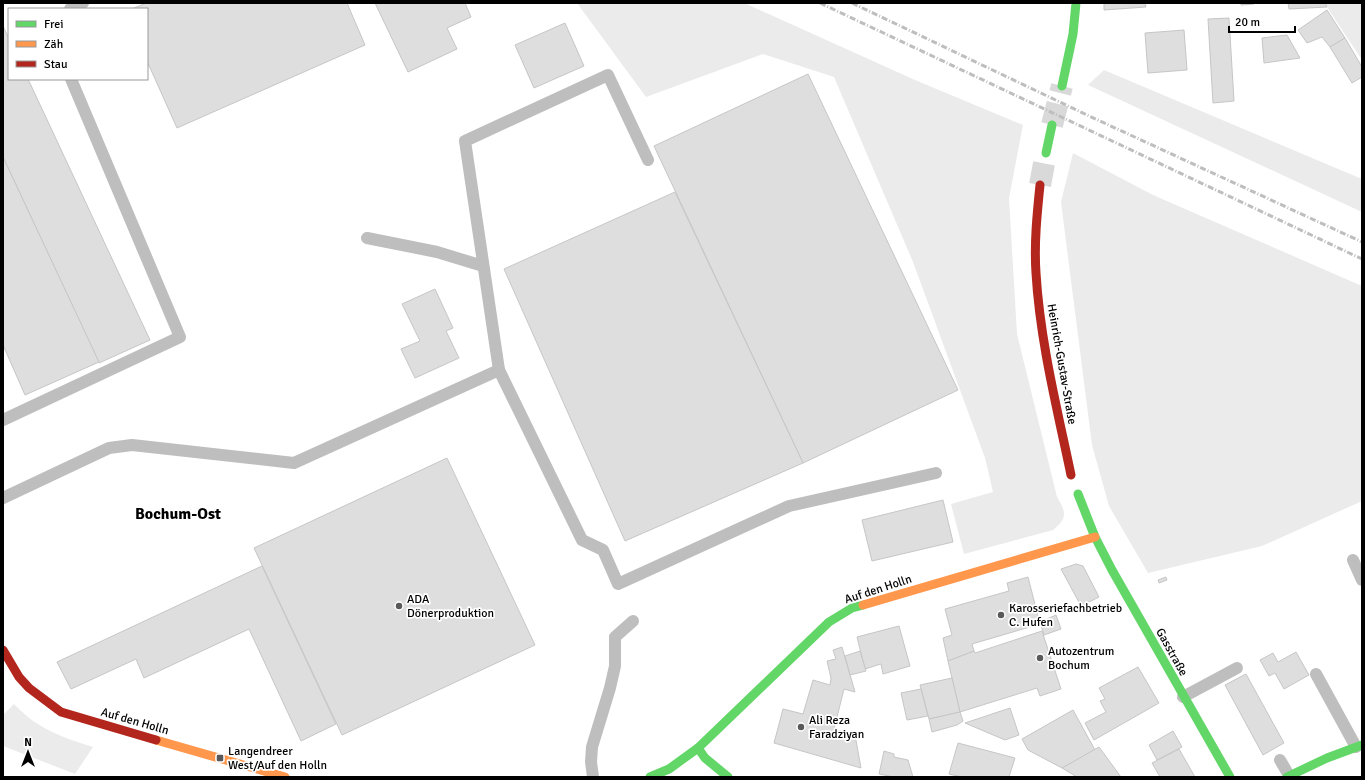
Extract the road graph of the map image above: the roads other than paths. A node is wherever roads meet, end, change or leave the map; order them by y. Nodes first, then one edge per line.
1 (84, 3) edge
2 (1076, 3) edge
3 (72, 8) edge
4 (71, 80) edge
5 (1062, 86) tunnel mouth
6 (1052, 125) tunnel mouth
7 (1046, 153) tunnel mouth
8 (648, 160) dead end
9 (1040, 185) tunnel mouth
10 (367, 238) dead end
11 (483, 266) junction
12 (499, 370) junction
13 (3, 420) edge
14 (936, 473) dead end
15 (1071, 475) dead end
16 (1078, 494) dead end
17 (3, 498) edge
18 (1096, 537) junction
19 (1353, 560) dead end
20 (1362, 580) edge
21 (633, 621) dead end
22 (3, 650) edge
23 (1237, 668) dead end
24 (1316, 674) dead end
25 (1183, 697) junction
26 (1359, 746) edge
27 (698, 748) junction
28 (1280, 760) dead end
29 (285, 777) edge
30 (593, 777) edge
31 (650, 777) edge
32 (728, 777) edge
33 (1230, 777) edge
34 (1289, 777) edge

1 - 3 lane
2 - 5 street
4 - 13 lane
6 - 7 street
8 - 11 lane
9 - 15 street, Heinrich-Gustav-Straße
10 - 11 lane
11 - 12 lane
12 - 14 lane
12 - 17 lane
16 - 18 street
18 - 25 street, Gasstraße
18 - 27 street, Auf den Holln
19 - 20 lane
21 - 30 lane
22 - 29 street, Auf den Holln
23 - 25 lane
24 - 26 lane
25 - 33 street, Gasstraße
26 - 34 street
27 - 31 street, Auf den Holln
27 - 32 street
28 - 34 lane

